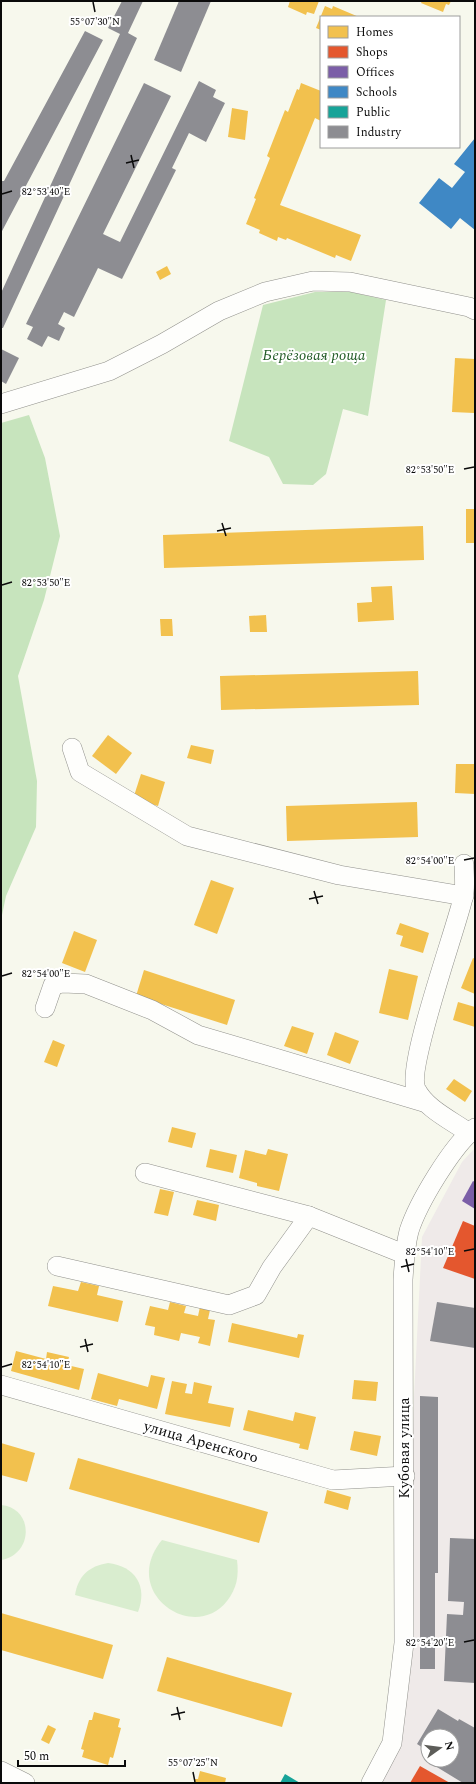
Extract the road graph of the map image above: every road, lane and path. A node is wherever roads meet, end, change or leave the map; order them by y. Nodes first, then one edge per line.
1 (475, 310) edge
2 (1, 404) edge
3 (72, 748) dead end
4 (464, 864) dead end
5 (464, 896) junction
6 (45, 1008) dead end
7 (423, 1102) junction
8 (472, 1130) edge
9 (145, 1173) dead end
10 (310, 1216) junction
11 (404, 1254) junction
12 (57, 1266) dead end
13 (1, 1384) edge
14 (405, 1476) junction
15 (1, 1771) edge
16 (25, 1783) edge
17 (371, 1783) edge

1 - 2 street
3 - 5 street
4 - 5 street
5 - 7 street
6 - 7 street
7 - 8 street
8 - 11 street, Кубовая улица
9 - 10 street
10 - 11 street
10 - 12 street
11 - 14 street, Кубовая улица
13 - 14 street, улица Аренского
14 - 17 street, Кубовая улица
15 - 16 street

